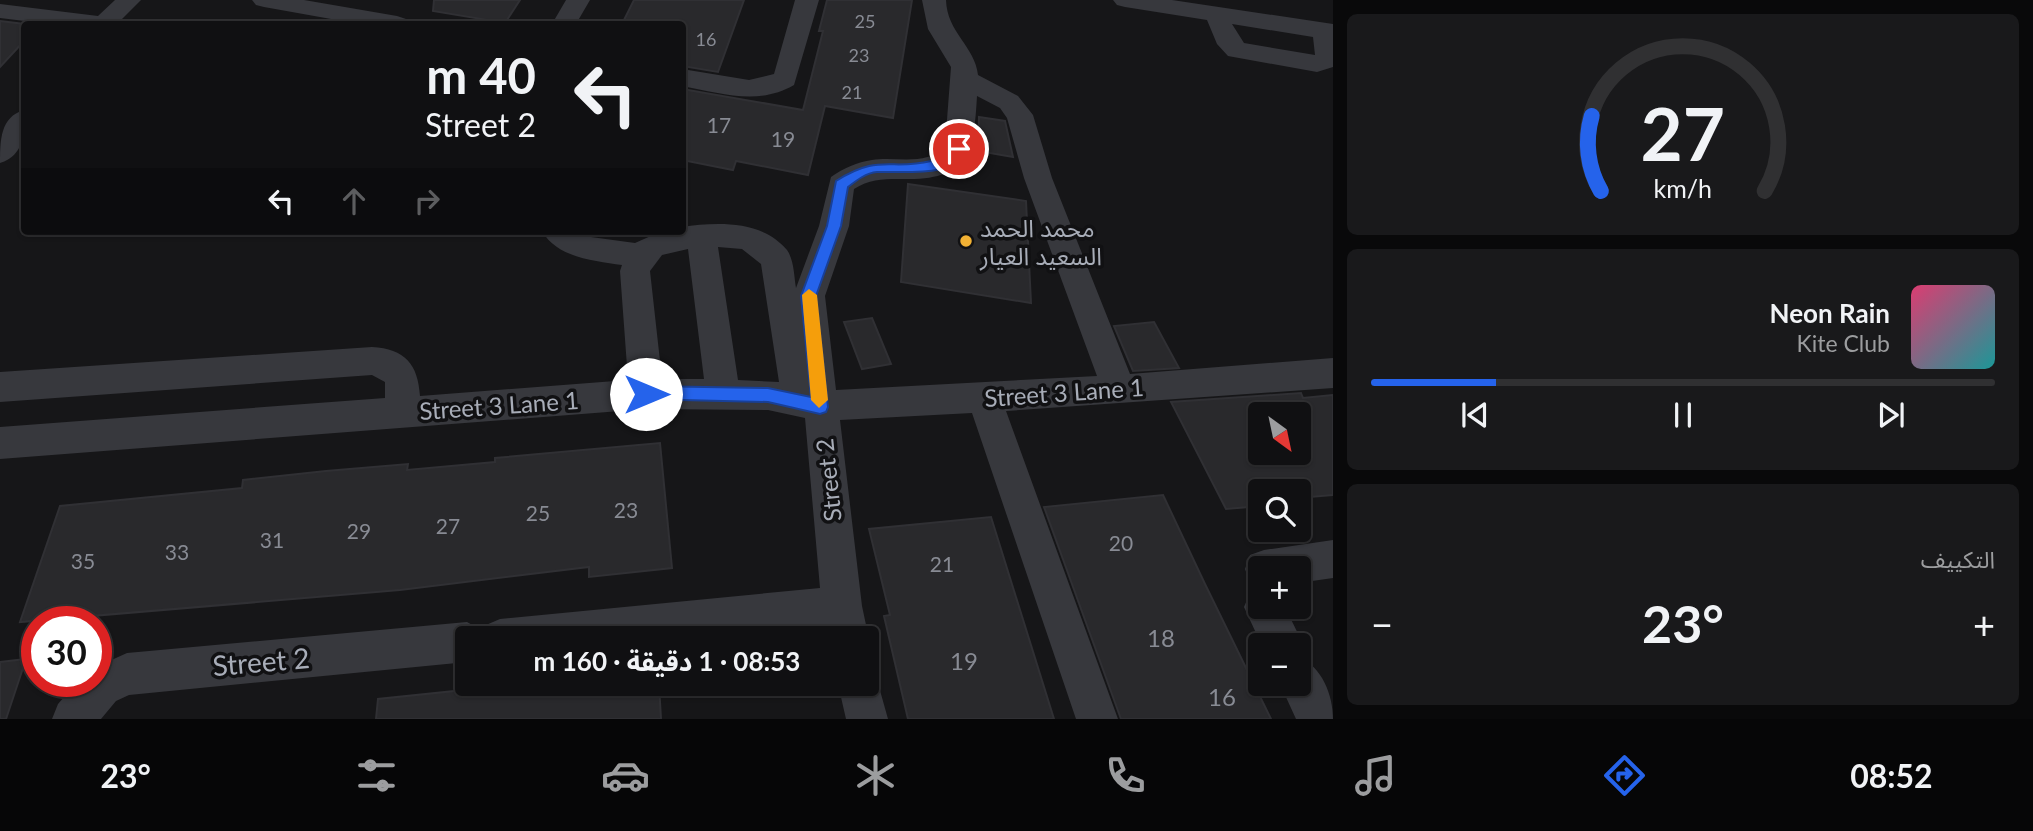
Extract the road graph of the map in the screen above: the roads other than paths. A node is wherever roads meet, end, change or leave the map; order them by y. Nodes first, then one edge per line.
1 (129, 0) edge
2 (264, 0) edge
3 (578, 0) edge
4 (807, 0) edge
5 (934, 0) edge
6 (1125, 0) edge
7 (345, 7) edge
8 (0, 11) edge
9 (1216, 14) junction
10 (80, 21) edge
11 (107, 21) edge
12 (388, 21) edge
13 (566, 21) edge
14 (1329, 31) edge
15 (686, 78) edge
16 (967, 80) junction
17 (21, 123) edge
18 (0, 153) edge
19 (564, 235) edge
20 (702, 238) junction
21 (642, 256) junction
22 (1333, 373) edge
23 (0, 387) edge
24 (1119, 390) junction
25 (646, 394) junction
26 (723, 394) junction
27 (984, 397) junction
28 (810, 405) junction
29 (403, 412) junction
30 (0, 443) edge
31 (1333, 559) edge
32 (1311, 562) edge
33 (846, 623) edge
34 (781, 626) edge
35 (455, 643) edge
36 (862, 696) edge
37 (1307, 696) edge
38 (73, 719) edge
39 (867, 719) edge
40 (1097, 719) edge
41 (1319, 719) edge

1 - 11 street
2 - 7 street
3 - 13 street
4 - 15 street
5 - 16 street
6 - 9 street
7 - 12 street
8 - 10 street
9 - 14 street
9 - 14 street
16 - 24 street
16 - 28 street, Street 2
17 - 18 street
19 - 21 lane
20 - 21 street
20 - 26 street
20 - 28 street
21 - 25 street
22 - 24 street, Street 3 Lane 1
23 - 29 street
24 - 27 street, Street 3 Lane 1
25 - 26 street, Street 3 Lane 1
25 - 29 street, Street 3 Lane 1
26 - 28 street, Street 3 Lane 1
27 - 28 street, Street 3 Lane 1
27 - 40 street
28 - 33 street, Street 2
29 - 30 street, Street 3 Lane 1
31 - 32 street
33 - 34 street, Street 2
35 - 38 street, Street 2
36 - 39 street
37 - 41 street

